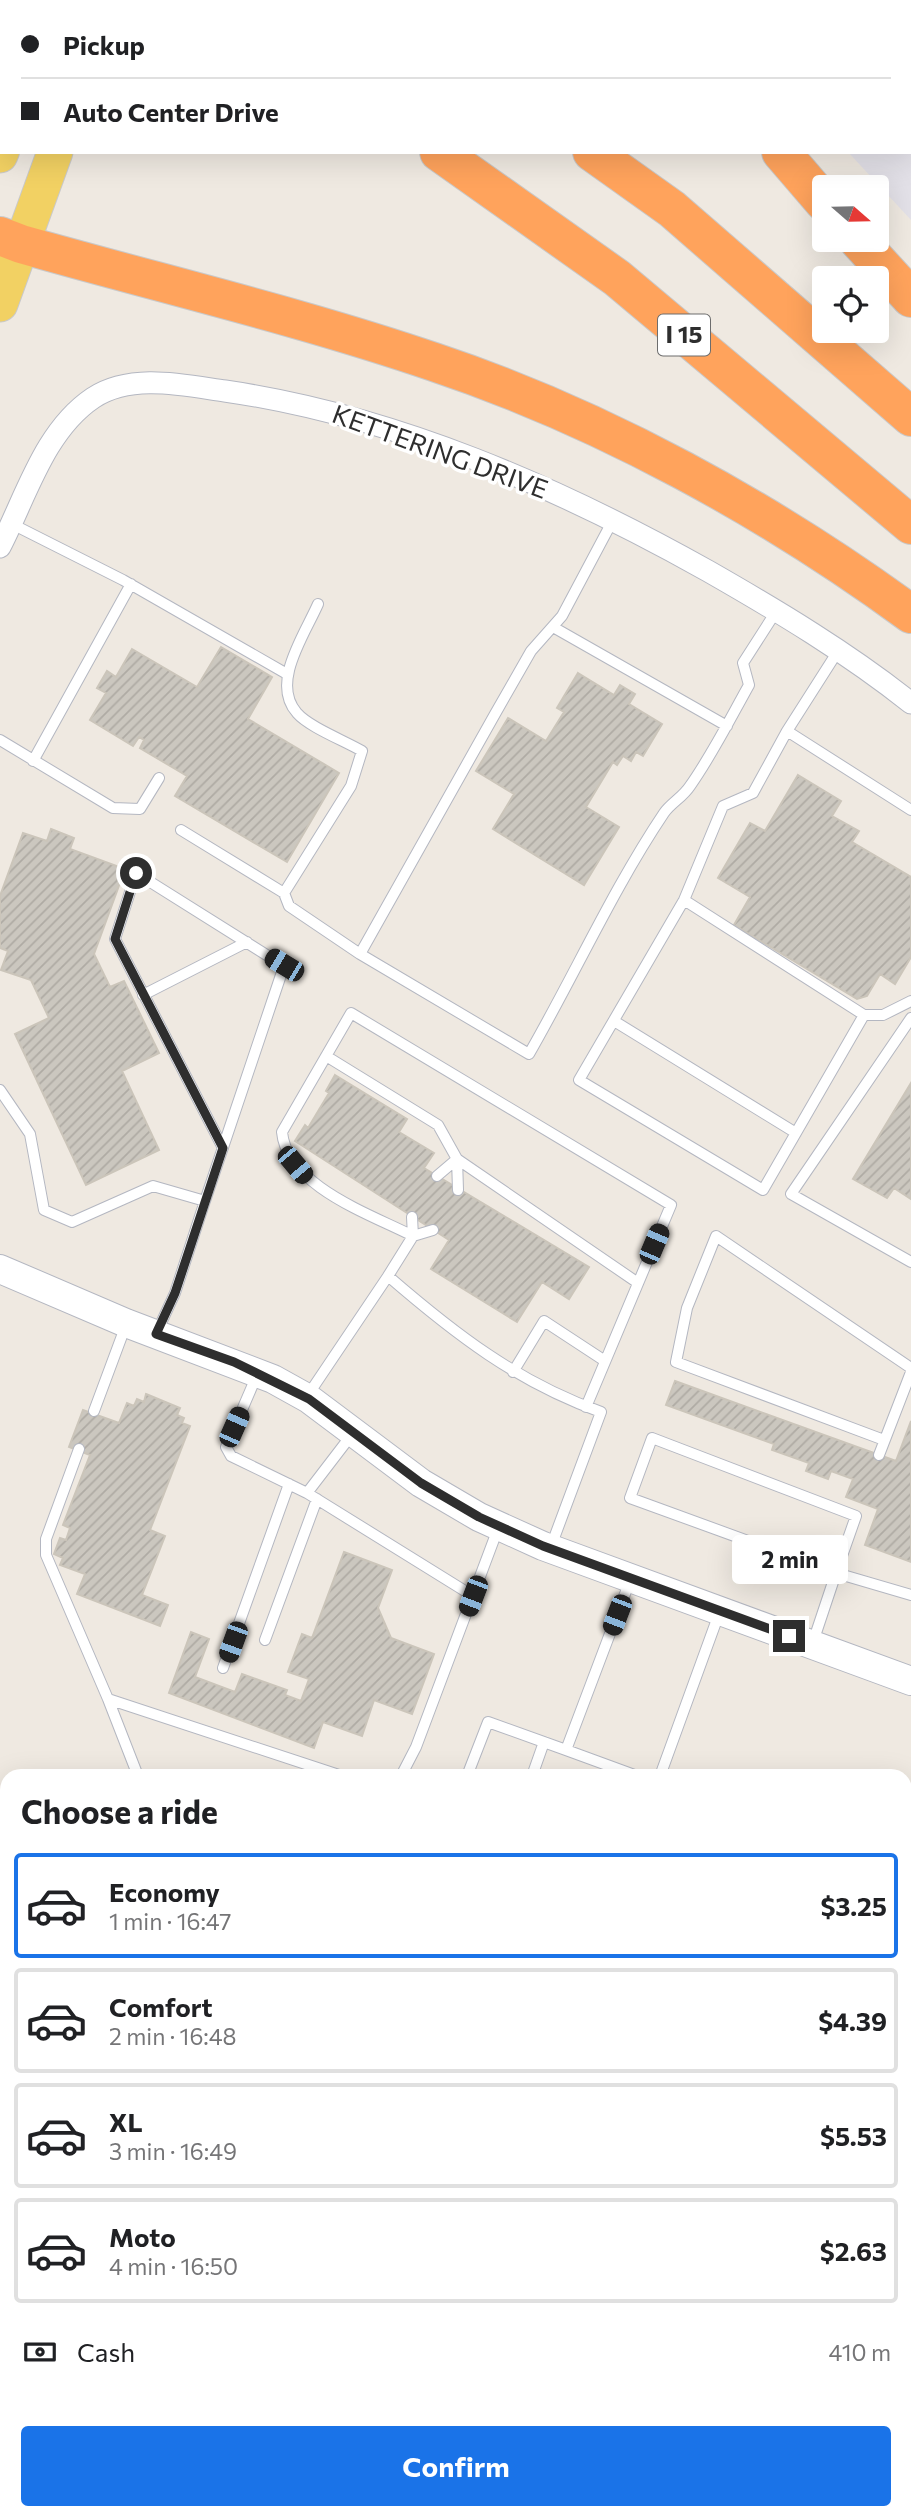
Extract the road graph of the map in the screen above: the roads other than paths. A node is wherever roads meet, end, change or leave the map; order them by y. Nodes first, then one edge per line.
1 (54, 154) edge
2 (442, 154) edge
3 (595, 154) edge
4 (783, 154) edge
5 (812, 188) edge
6 (10, 240) edge
7 (869, 252) edge
8 (911, 298) edge
9 (0, 304) edge
10 (911, 417) edge
11 (613, 520) junction
12 (12, 524) junction
13 (911, 525) edge
14 (0, 547) edge
15 (131, 584) junction
16 (318, 604) dead end
17 (777, 610) junction
18 (911, 614) edge
19 (553, 627) junction
20 (838, 651) junction
21 (287, 674) junction
22 (911, 703) edge
23 (727, 726) junction
24 (787, 731) junction
25 (0, 740) edge
26 (33, 761) junction
27 (159, 778) dead end
28 (911, 810) edge
29 (181, 830) dead end
30 (284, 893) junction
31 (684, 900) junction
32 (247, 942) junction
33 (360, 954) junction
34 (143, 995) junction
35 (911, 1001) edge
36 (864, 1015) junction
37 (911, 1018) edge
38 (614, 1021) junction
39 (326, 1056) junction
40 (0, 1090) edge
41 (796, 1133) junction
42 (223, 1148) junction
43 (457, 1159) junction
44 (437, 1176) dead end
45 (458, 1189) dead end
46 (205, 1201) junction
47 (412, 1217) dead end
48 (433, 1230) dead end
49 (413, 1236) junction
50 (911, 1262) edge
51 (0, 1269) edge
52 (388, 1276) junction
53 (638, 1283) junction
54 (127, 1323) junction
55 (156, 1334) junction
56 (605, 1361) junction
57 (911, 1370) edge
58 (513, 1372) junction
59 (258, 1373) junction
60 (306, 1397) junction
61 (586, 1407) junction
62 (94, 1411) dead end
63 (355, 1431) junction
64 (884, 1440) junction
65 (79, 1449) dead end
66 (879, 1455) dead end
67 (289, 1484) junction
68 (312, 1496) junction
69 (860, 1503) dead end
70 (856, 1516) junction
71 (499, 1526) junction
72 (550, 1549) junction
73 (836, 1573) junction
74 (631, 1578) junction
75 (911, 1595) edge
76 (473, 1596) junction
77 (720, 1611) junction
78 (265, 1640) dead end
79 (812, 1644) junction
80 (223, 1668) dead end
81 (911, 1681) edge
82 (108, 1699) junction
83 (544, 1742) junction
84 (566, 1750) junction
85 (135, 1769) edge
86 (321, 1769) edge
87 (405, 1769) edge
88 (470, 1769) edge
89 (534, 1769) edge
90 (618, 1769) edge
91 (663, 1769) edge

1 - 6 main road
2 - 13 highway, I 15
3 - 10 highway
4 - 5 highway
6 - 9 main road
6 - 18 highway
7 - 8 highway
11 - 12 street, KETTERING DRIVE
11 - 17 street, KETTERING DRIVE
11 - 19 lane
12 - 14 street, KETTERING DRIVE
12 - 15 lane
15 - 21 lane
15 - 26 lane
16 - 21 lane
17 - 20 street, KETTERING DRIVE
17 - 23 lane
19 - 23 lane
19 - 33 lane
20 - 22 street, KETTERING DRIVE
20 - 24 lane
21 - 30 lane
23 - 33 lane
24 - 28 lane
24 - 31 lane
25 - 26 lane
26 - 27 lane
29 - 30 lane
30 - 33 lane
31 - 36 lane
31 - 38 lane
32 - 34 lane
32 - 34 lane
32 - 42 lane
34 - 42 lane
35 - 36 lane
36 - 41 lane
37 - 50 lane
38 - 41 lane
38 - 41 lane
39 - 43 lane
39 - 49 lane
39 - 53 lane
40 - 46 lane
42 - 46 lane
43 - 44 lane
43 - 45 lane
43 - 53 lane
46 - 55 lane
47 - 49 lane
48 - 49 lane
49 - 52 lane
51 - 54 street
52 - 58 lane
52 - 60 lane
53 - 56 lane
54 - 55 street
54 - 62 lane
55 - 59 street
56 - 58 lane
56 - 61 lane
57 - 64 lane
57 - 64 lane
58 - 61 lane
59 - 60 street
59 - 67 lane
60 - 63 street
61 - 72 lane
63 - 68 lane
63 - 71 street
64 - 66 lane
65 - 82 lane
67 - 68 lane
67 - 80 lane
68 - 76 lane
68 - 78 lane
69 - 70 lane
70 - 73 lane
70 - 73 lane
71 - 72 street
71 - 76 lane
72 - 74 street
73 - 75 lane
73 - 79 lane
74 - 77 street
74 - 84 lane
76 - 87 lane
77 - 79 street
77 - 91 lane
79 - 81 street
82 - 85 lane
82 - 86 lane
83 - 84 lane
83 - 88 lane
83 - 89 lane
84 - 90 lane

